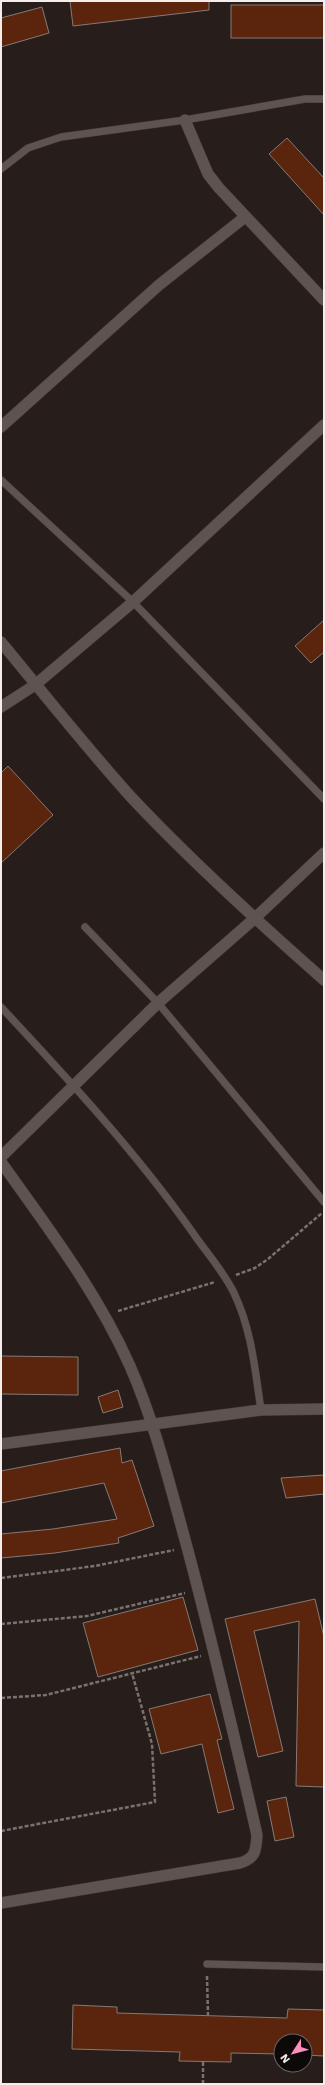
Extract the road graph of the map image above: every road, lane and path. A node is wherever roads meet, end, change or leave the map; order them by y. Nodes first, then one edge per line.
1 (324, 99) edge
2 (185, 120) junction
3 (1, 169) edge
4 (245, 217) junction
5 (324, 300) edge
6 (324, 426) edge
7 (1, 427) edge
8 (1, 480) edge
9 (132, 602) junction
10 (1, 642) edge
11 (35, 685) junction
12 (1, 707) edge
13 (324, 799) edge
14 (324, 853) edge
15 (254, 919) junction
16 (85, 928) dead end
17 (324, 980) edge
18 (158, 1003) junction
19 (1, 1007) edge
20 (75, 1086) junction
21 (1, 1157) edge
22 (1, 1162) edge
23 (324, 1202) edge
24 (324, 1409) edge
25 (261, 1410) junction
26 (154, 1424) junction
27 (1, 1444) edge
28 (187, 1547) junction
29 (1, 1578) edge
30 (198, 1589) junction
31 (1, 1624) edge
32 (215, 1652) junction
33 (132, 1673) junction
34 (1, 1698) edge
35 (1, 1831) edge
36 (1, 1904) edge
37 (207, 1964) joint
38 (324, 1967) edge
39 (208, 2016) dead end
40 (203, 2062) dead end
41 (203, 2084) edge

1 - 2 lane
2 - 3 lane
2 - 4 street
4 - 5 street
4 - 7 street
6 - 9 street
8 - 9 lane
9 - 11 street
9 - 13 lane
10 - 11 street
11 - 12 street
11 - 15 street
14 - 15 street
15 - 17 street
15 - 18 street
16 - 18 lane
18 - 20 street
18 - 23 lane
19 - 20 lane
20 - 21 street
20 - 25 lane
22 - 26 street
24 - 25 street
25 - 26 street
26 - 27 street
26 - 28 street
28 - 29 path
28 - 30 street
30 - 31 path
30 - 32 street
32 - 33 path
32 - 36 street
33 - 34 path
33 - 35 path
37 - 38 lane
37 - 39 path
40 - 41 path

